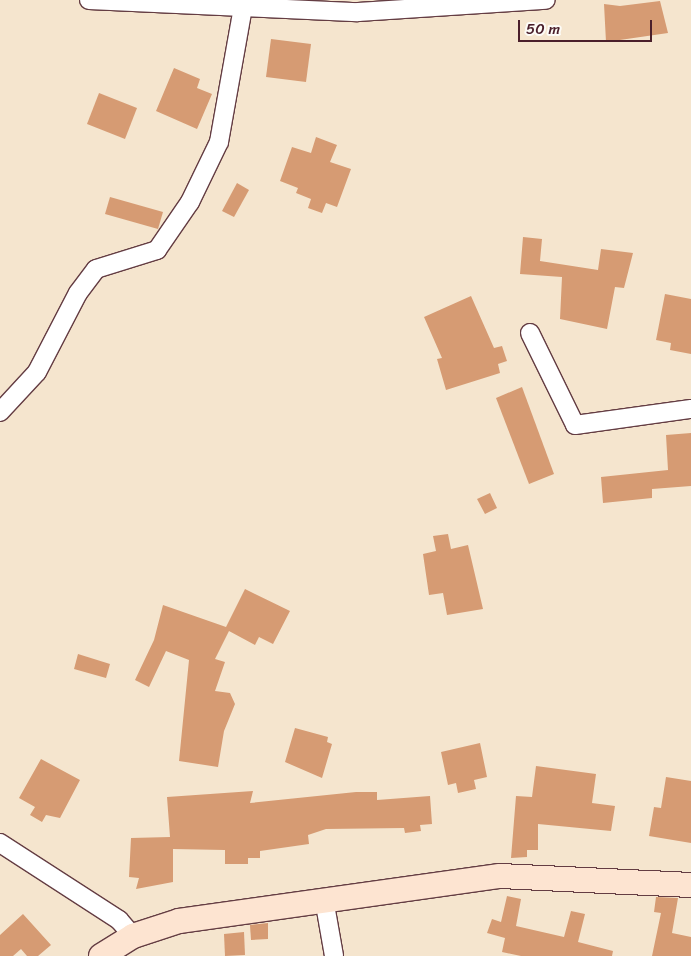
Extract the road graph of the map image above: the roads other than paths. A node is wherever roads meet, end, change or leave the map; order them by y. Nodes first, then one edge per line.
1 (89, 0) edge
2 (546, 0) edge
3 (243, 7) junction
4 (530, 333) dead end
5 (691, 409) edge
6 (0, 412) edge
7 (0, 843) edge
8 (691, 885) edge
9 (324, 899) junction
10 (133, 936) junction
11 (102, 956) edge
12 (334, 956) edge

1 - 3 street
2 - 3 street
3 - 6 street
4 - 5 street
7 - 10 street
8 - 9 street
9 - 10 street
9 - 12 street
10 - 11 street

